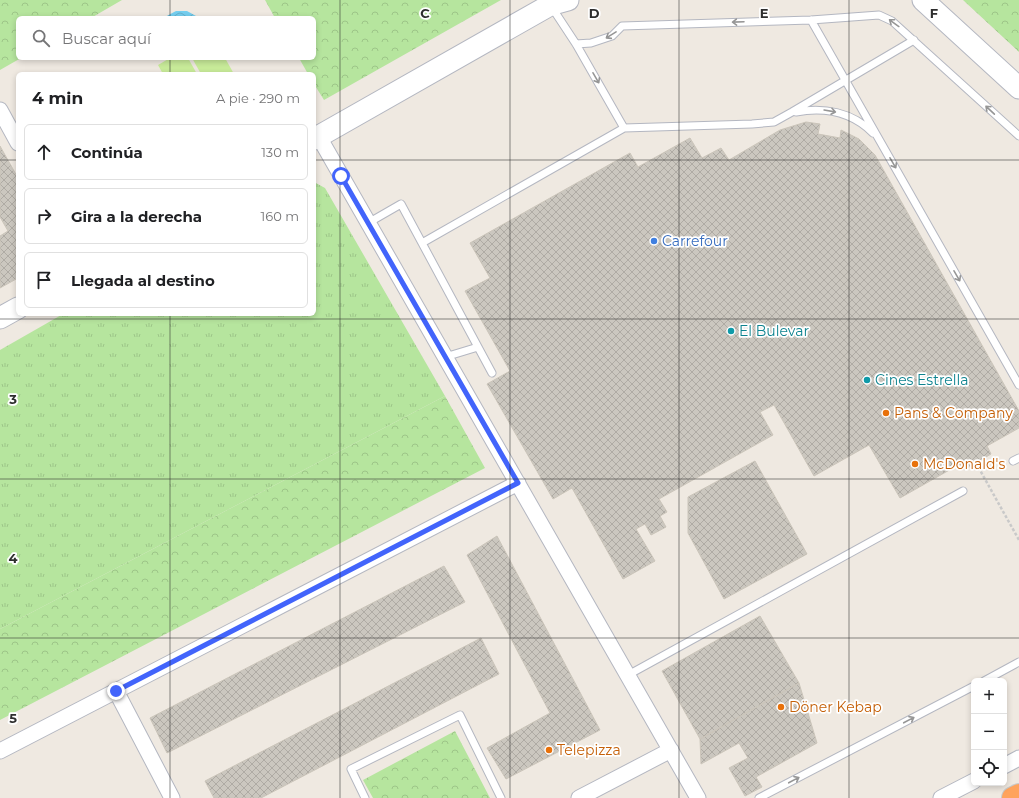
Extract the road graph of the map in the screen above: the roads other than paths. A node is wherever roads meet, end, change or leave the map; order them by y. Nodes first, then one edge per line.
1 (923, 0) edge
2 (559, 3) edge
3 (811, 20) junction
4 (914, 40) junction
5 (576, 44) junction
6 (845, 80) junction
7 (1019, 88) edge
8 (0, 110) edge
9 (792, 112) junction
10 (624, 128) junction
11 (1019, 136) edge
12 (316, 138) edge
13 (16, 139) edge
14 (880, 141) junction
15 (368, 223) junction
16 (422, 243) junction
17 (16, 309) edge
18 (0, 318) edge
19 (478, 347) junction
20 (445, 357) junction
21 (492, 373) dead end
22 (1019, 385) edge
23 (518, 483) junction
24 (963, 491) dead end
25 (1019, 662) edge
26 (628, 675) junction
27 (990, 678) edge
28 (971, 688) edge
29 (116, 691) junction
30 (671, 750) junction
31 (0, 751) edge
32 (1019, 758) edge
33 (1007, 764) edge
34 (971, 783) edge
35 (1019, 795) edge
36 (172, 798) edge
37 (365, 798) edge
38 (501, 798) edge
39 (579, 798) edge
40 (698, 798) edge
41 (759, 798) edge
42 (941, 798) edge
43 (1013, 798) edge

1 - 7 street
2 - 5 lane
2 - 12 street
4 -> 3 lane
3 -> 5 lane
3 - 6 lane
4 - 6 lane
11 -> 4 lane
5 -> 10 lane
6 - 9 lane
6 - 14 lane
8 - 13 street
9 - 10 lane
9 -> 14 lane
10 - 16 lane
12 - 15 street
14 -> 22 lane
15 - 16 lane
15 - 20 street
16 - 19 lane
17 - 18 street
19 - 20 lane
19 - 21 lane
20 - 23 street
23 - 26 street
23 - 29 street
24 - 26 lane
25 - 27 lane
26 - 30 street
41 -> 28 lane
29 - 31 street
29 - 36 street
30 - 39 street
30 - 40 street
32 - 33 street
34 - 42 street
35 - 43 highway
37 - 38 lane

